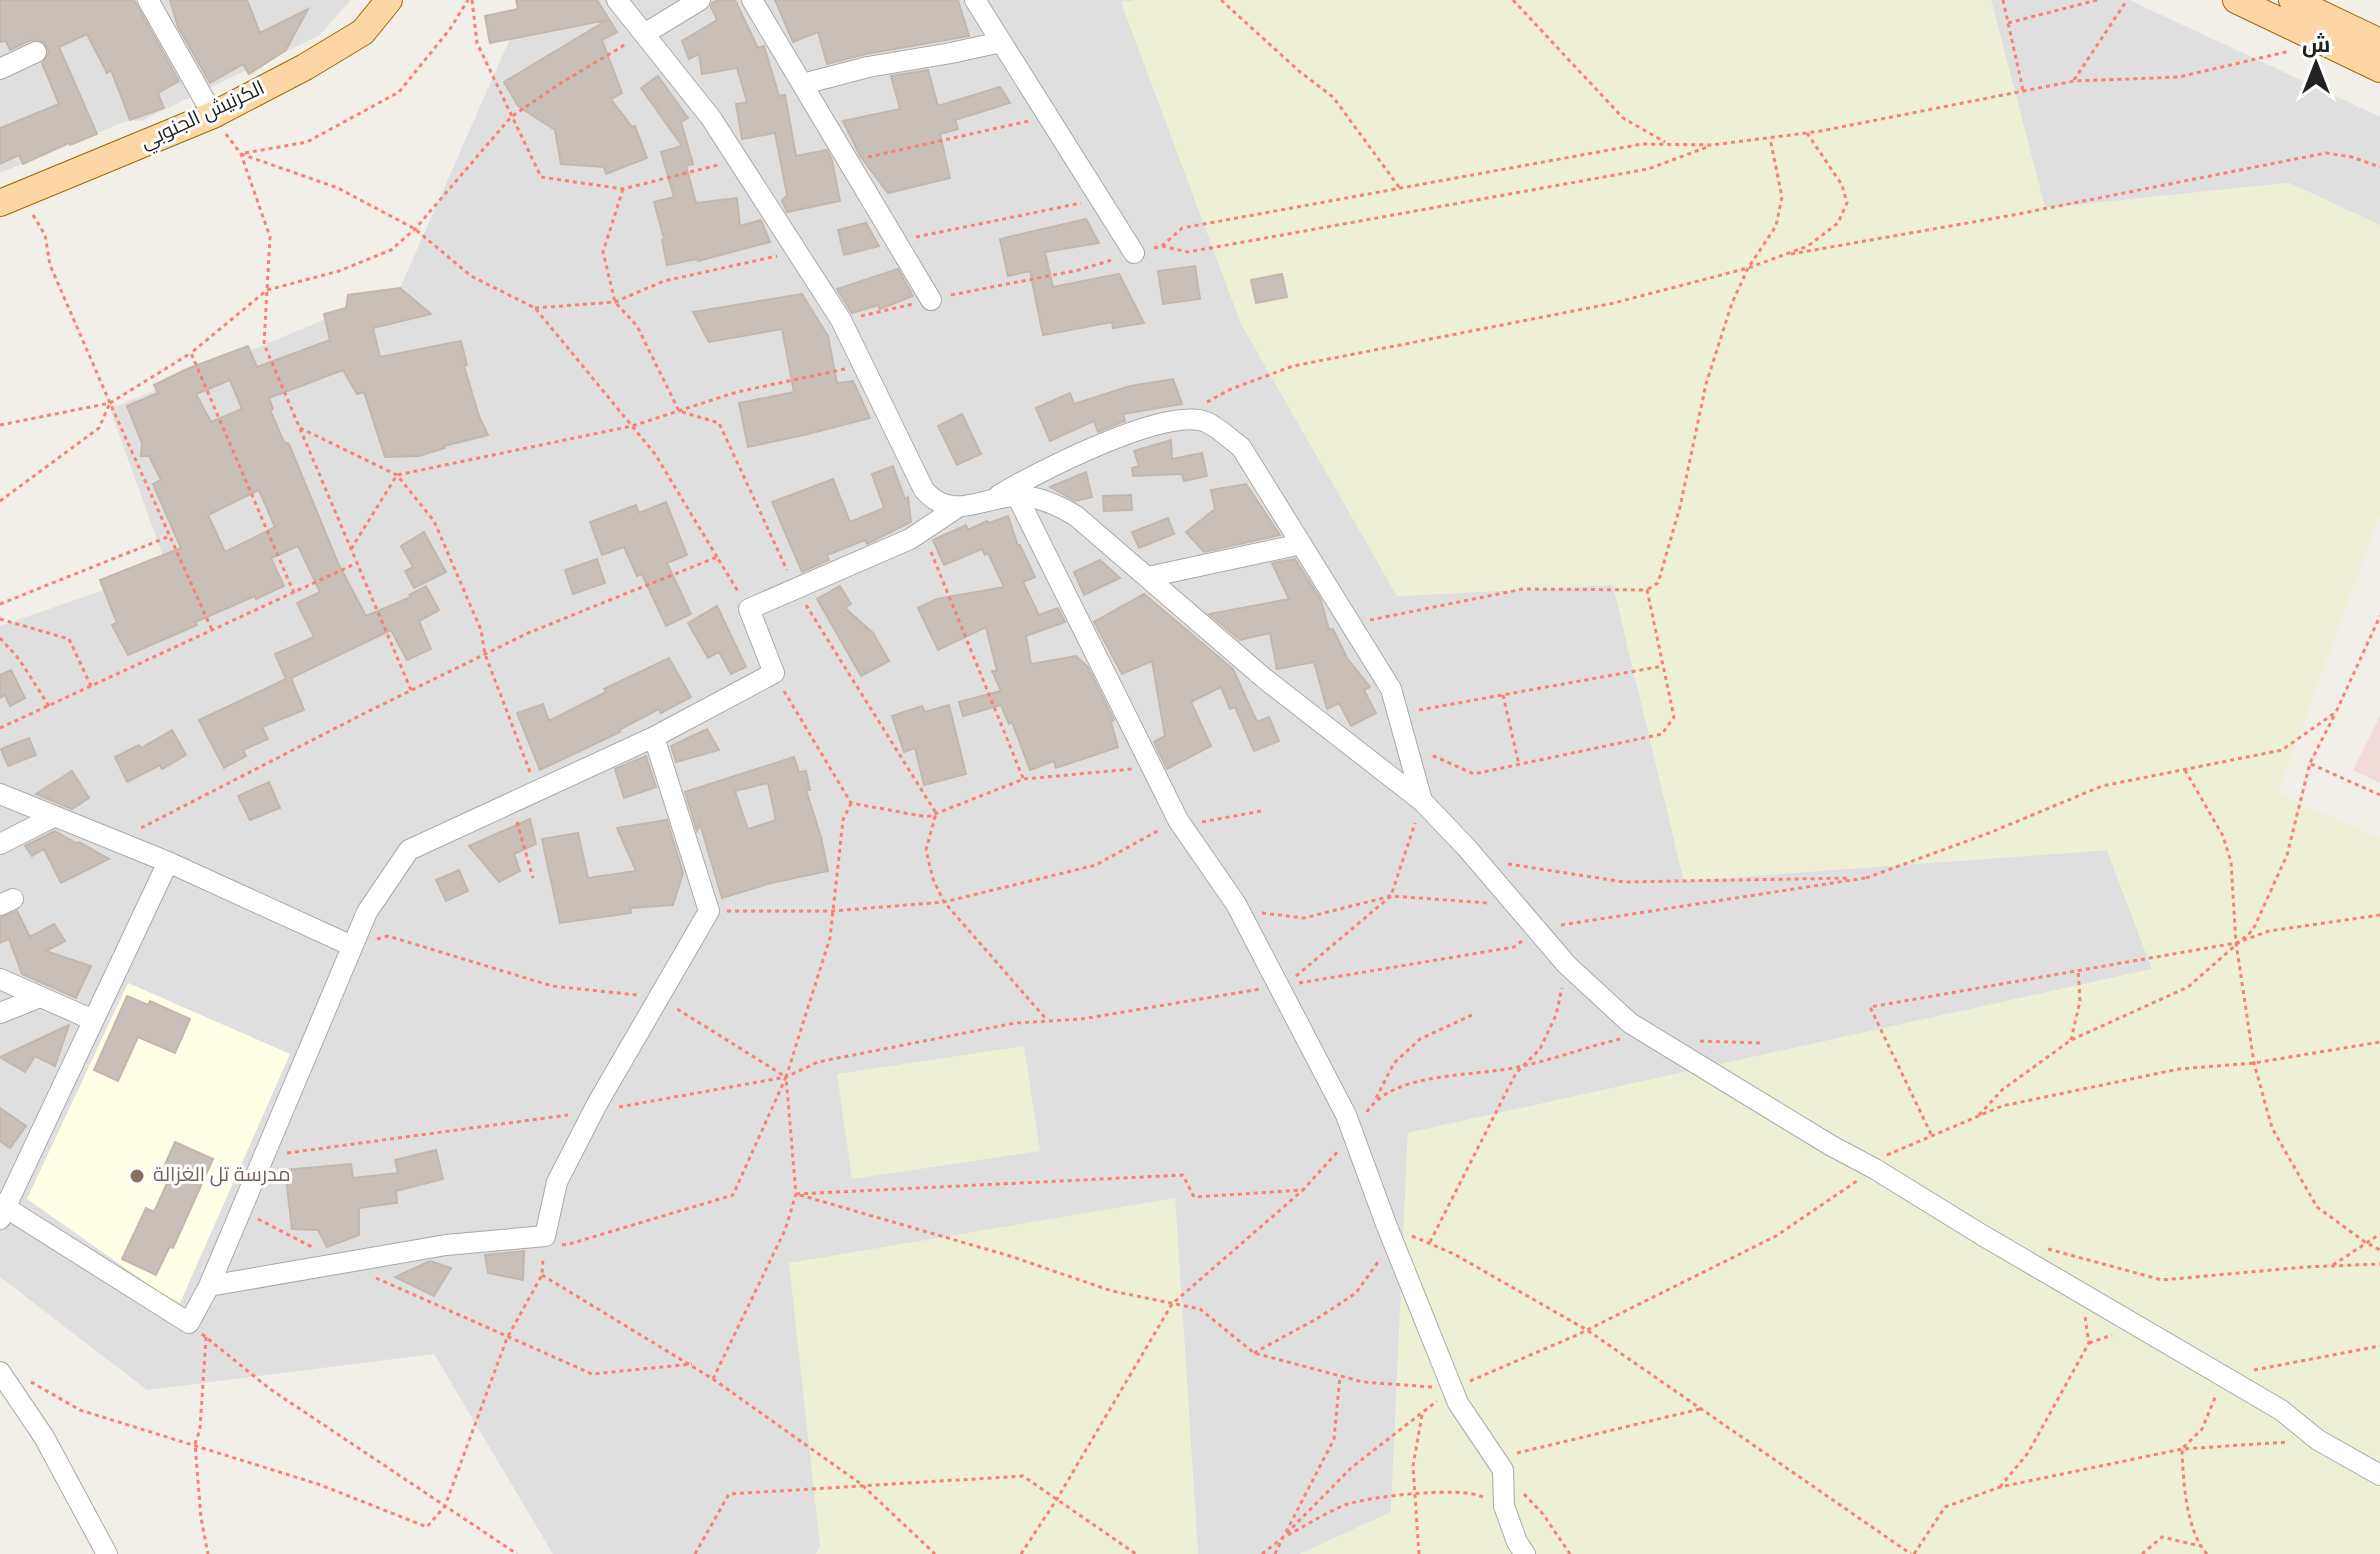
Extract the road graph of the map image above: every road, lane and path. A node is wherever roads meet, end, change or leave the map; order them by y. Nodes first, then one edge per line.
1 (148, 0) edge
2 (389, 0) edge
3 (470, 0) edge
4 (617, 0) edge
5 (700, 0) edge
6 (752, 0) edge
7 (975, 0) edge
8 (1221, 0) edge
9 (1513, 0) edge
10 (2003, 0) edge
11 (2097, 0) edge
12 (2127, 0) edge
13 (2236, 0) edge
14 (2292, 0) edge
15 (2008, 23) junction
16 (644, 34) junction
17 (1001, 42) junction
18 (2325, 42) junction
19 (2380, 42) edge
20 (36, 52) dead end
21 (0, 69) edge
22 (2380, 69) edge
23 (2074, 81) junction
24 (803, 84) junction
25 (2023, 91) junction
26 (213, 115) junction
27 (1048, 116) junction
28 (511, 117) junction
29 (1807, 133) junction
30 (1770, 138) junction
31 (1668, 144) junction
32 (1712, 145) junction
33 (241, 154) junction
34 (738, 160) junction
35 (849, 162) junction
36 (2380, 167) edge
37 (623, 189) junction
38 (1401, 189) junction
39 (10, 198) edge
40 (1100, 199) junction
41 (415, 229) junction
42 (896, 241) junction
43 (1162, 246) junction
44 (796, 252) junction
45 (1134, 253) junction
46 (1784, 255) junction
47 (1748, 268) junction
48 (267, 290) junction
49 (931, 300) junction
50 (615, 302) junction
51 (535, 308) junction
52 (841, 320) junction
53 (191, 353) junction
54 (864, 365) junction
55 (110, 403) junction
56 (679, 411) junction
57 (1176, 419) junction
58 (0, 425) edge
59 (632, 426) junction
60 (300, 428) junction
61 (397, 475) junction
62 (1017, 496) junction
63 (992, 499) junction
64 (0, 501) edge
65 (958, 507) junction
66 (170, 536) junction
67 (1301, 544) junction
68 (351, 549) junction
69 (931, 552) dead end
70 (717, 557) junction
71 (357, 563) junction
72 (1148, 577) junction
73 (795, 588) junction
74 (1647, 590) junction
75 (294, 593) junction
76 (0, 604) edge
77 (749, 609) junction
78 (2380, 616) edge
79 (0, 619) edge
80 (1351, 624) junction
81 (212, 630) junction
82 (0, 638) edge
83 (485, 654) junction
84 (1663, 666) junction
85 (774, 673) junction
86 (91, 686) junction
87 (411, 690) junction
88 (1503, 695) junction
89 (49, 706) junction
90 (2336, 712) junction
91 (1398, 714) junction
92 (0, 728) edge
93 (654, 737) junction
94 (1406, 744) junction
95 (2310, 763) junction
96 (1519, 765) junction
97 (1152, 767) junction
98 (2185, 770) junction
99 (1024, 779) junction
100 (537, 791) junction
101 (0, 794) edge
102 (2380, 795) edge
103 (1422, 801) junction
104 (512, 803) junction
105 (851, 803) junction
106 (1261, 811) dead end
107 (936, 813) junction
108 (55, 816) junction
109 (1178, 820) junction
110 (116, 841) junction
111 (0, 844) edge
112 (168, 862) junction
113 (1503, 862) dead end
114 (533, 878) dead end
115 (1865, 878) junction
116 (1391, 896) junction
117 (944, 902) junction
118 (1515, 905) junction
119 (709, 911) junction
120 (833, 911) junction
121 (1240, 911) junction
122 (2380, 915) edge
123 (1536, 929) junction
124 (2236, 943) junction
125 (352, 946) junction
126 (1567, 965) junction
127 (2078, 969) junction
128 (0, 979) edge
129 (1279, 986) junction
130 (40, 997) junction
131 (659, 997) junction
132 (0, 1013) edge
133 (1472, 1015) dead end
134 (93, 1020) junction
135 (1048, 1021) junction
136 (1652, 1039) junction
137 (2071, 1040) junction
138 (1698, 1041) dead end
139 (2380, 1042) edge
140 (1760, 1043) dead end
141 (2254, 1063) junction
142 (1524, 1066) junction
143 (786, 1077) junction
144 (1375, 1100) junction
145 (593, 1112) junction
146 (1977, 1116) junction
147 (1353, 1134) junction
148 (1931, 1135) junction
149 (263, 1157) junction
150 (1875, 1169) junction
151 (1303, 1190) junction
152 (796, 1194) junction
153 (241, 1210) junction
154 (2, 1211) edge
155 (1389, 1232) junction
156 (2380, 1234) edge
157 (545, 1236) junction
158 (2365, 1242) junction
159 (1429, 1243) junction
160 (2040, 1247) dead end
161 (2380, 1250) edge
162 (343, 1263) junction
163 (2380, 1264) edge
164 (2331, 1266) junction
165 (542, 1275) junction
166 (209, 1286) junction
167 (2081, 1293) junction
168 (1172, 1304) junction
169 (189, 1323) junction
170 (1587, 1330) junction
171 (206, 1337) junction
172 (507, 1338) junction
173 (2380, 1346) edge
174 (1254, 1353) junction
175 (692, 1364) junction
176 (0, 1372) edge
177 (1340, 1376) junction
178 (2223, 1376) junction
179 (27, 1379) dead end
180 (713, 1379) junction
181 (1453, 1389) junction
182 (1700, 1409) junction
183 (1422, 1412) junction
184 (2318, 1440) junction
185 (195, 1444) junction
186 (2182, 1449) junction
187 (1499, 1464) junction
188 (2380, 1475) edge
189 (861, 1484) junction
190 (2000, 1487) junction
191 (1416, 1494) junction
192 (1057, 1499) junction
193 (445, 1506) junction
194 (1504, 1506) junction
195 (1283, 1537) junction
196 (2200, 1546) junction
197 (107, 1554) edge
198 (208, 1554) edge
199 (517, 1554) edge
200 (695, 1554) edge
201 (935, 1554) edge
202 (1021, 1554) edge
203 (1136, 1554) edge
204 (1262, 1554) edge
205 (1275, 1554) edge
206 (1419, 1554) edge
207 (1525, 1554) edge
208 (1570, 1554) edge
209 (1912, 1554) edge
210 (2142, 1554) edge
211 (2207, 1554) edge

1 - 26 street
2 - 26 main road, الكرنيش الجنوبي
3 - 28 path
3 - 33 path
4 - 16 street
5 - 16 street
6 - 24 street
7 - 17 street
8 - 38 path
9 - 31 path
10 - 15 path
11 - 15 path
12 - 23 path
13 - 18 main road
14 - 19 main road
15 - 25 path
16 - 28 path
16 - 34 street
17 - 24 street
17 - 27 street
18 - 22 main road
18 - 23 path
20 - 21 street
23 - 25 path
24 - 35 street
25 - 29 path
26 - 33 path
26 - 39 main road, الكرنيش الجنوبي
27 - 35 path
27 - 40 street
28 - 37 path
28 - 41 path
29 - 30 path
29 - 46 path
30 - 32 path
30 - 47 path
31 - 32 path
31 - 38 path
32 - 43 path
33 - 41 path
33 - 48 path
34 - 37 path
34 - 44 street
35 - 42 street
36 - 46 path
37 - 50 path
38 - 43 path
39 - 55 path
40 - 42 path
40 - 45 street
41 - 48 path
41 - 51 path
42 - 49 street
43 - 45 path
44 - 50 path
44 - 52 street
45 - 49 path
46 - 47 path
47 - 57 path
47 - 74 path
48 - 53 path
48 - 60 path
49 - 52 path
50 - 51 path
50 - 56 path
51 - 59 path
52 - 54 street
53 - 55 path
53 - 75 path
54 - 56 path
54 - 65 street
55 - 58 path
55 - 64 path
55 - 66 path
56 - 59 path
56 - 73 path
57 - 63 street
57 - 67 street
59 - 61 path
59 - 70 path
60 - 61 path
60 - 68 path
61 - 68 path
61 - 83 path
62 - 63 street
62 - 72 street
62 - 97 street
63 - 65 street
65 - 73 street
66 - 76 path
66 - 81 path
67 - 72 street
67 - 80 street
68 - 71 path
69 - 99 path
70 - 77 path
70 - 83 path
71 - 75 path
71 - 87 path
72 - 103 street
73 - 77 street
73 - 107 path
74 - 80 path
74 - 84 path
75 - 81 path
77 - 85 street
78 - 90 path
79 - 86 path
80 - 91 street
81 - 86 path
82 - 89 path
83 - 87 path
83 - 100 path
84 - 88 path
84 - 96 path
85 - 93 street
85 - 105 path
86 - 89 path
87 - 110 path
88 - 91 path
88 - 96 path
89 - 92 path
90 - 95 path
90 - 98 path
91 - 94 street
93 - 100 street
93 - 119 street
94 - 96 path
94 - 103 street
95 - 102 path
95 - 124 path
97 - 99 path
97 - 109 street
98 - 115 path
98 - 124 path
99 - 107 path
100 - 104 street
101 - 108 street
103 - 116 path
103 - 118 street
104 - 114 path
104 - 125 street
105 - 107 path
105 - 120 path
106 - 109 path
107 - 117 path
108 - 110 street
108 - 111 street
109 - 117 path
109 - 121 street
110 - 112 street
112 - 125 street
112 - 134 street
113 - 115 path
115 - 123 path
116 - 118 path
116 - 121 path
116 - 129 path
117 - 120 path
117 - 135 path
118 - 123 street
119 - 120 path
119 - 131 street
120 - 143 path
121 - 129 street
122 - 124 path
123 - 126 street
123 - 129 path
124 - 127 path
124 - 137 path
124 - 141 path
125 - 131 path
125 - 149 street
126 - 136 street
126 - 142 path
127 - 137 path
127 - 148 path
128 - 130 street
129 - 135 path
129 - 147 street
130 - 132 street
130 - 134 street
131 - 143 path
131 - 145 street
133 - 144 path
134 - 154 street
135 - 143 path
136 - 142 path
136 - 150 street
137 - 146 path
138 - 140 path
139 - 141 path
141 - 146 path
141 - 158 path
142 - 144 path
142 - 159 path
143 - 145 path
143 - 152 path
143 - 157 path
144 - 147 path
145 - 149 path
145 - 157 street
146 - 148 path
147 - 151 path
147 - 155 street
148 - 150 path
149 - 153 street
150 - 167 street
150 - 170 path
151 - 152 path
151 - 168 path
152 - 168 path
152 - 180 path
153 - 162 path
153 - 166 street
154 - 169 street
155 - 159 path
155 - 174 path
155 - 181 street
156 - 158 path
157 - 162 street
157 - 165 path
158 - 161 path
158 - 164 path
159 - 170 path
160 - 164 path
162 - 166 street
162 - 172 path
163 - 164 path
165 - 172 path
165 - 175 path
166 - 169 street
167 - 178 street
167 - 190 path
168 - 174 path
168 - 192 path
169 - 171 path
170 - 181 path
170 - 182 path
171 - 185 path
171 - 193 path
172 - 175 path
172 - 193 path
173 - 178 path
174 - 177 path
175 - 180 path
176 - 197 street
177 - 181 path
177 - 195 path
178 - 184 street
178 - 186 path
179 - 185 path
180 - 189 path
181 - 183 path
181 - 187 street
182 - 187 path
182 - 209 path
183 - 191 path
183 - 195 path
184 - 186 path
184 - 188 street
185 - 193 path
185 - 198 path
186 - 190 path
186 - 196 path
187 - 194 street
187 - 208 path
189 - 192 path
189 - 200 path
189 - 201 path
190 - 209 path
191 - 194 path
191 - 195 path
191 - 206 path
192 - 202 path
192 - 203 path
193 - 199 path
194 - 207 street
195 - 204 path
195 - 205 path
196 - 210 path
196 - 211 path

